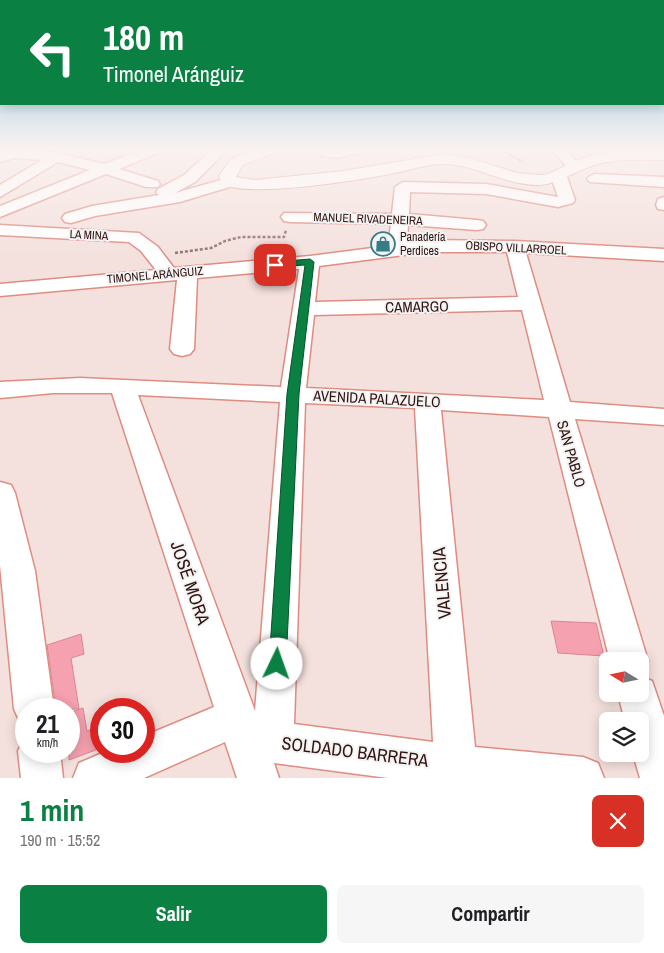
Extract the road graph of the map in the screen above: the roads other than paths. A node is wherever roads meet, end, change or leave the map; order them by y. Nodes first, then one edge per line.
1 (11, 185) edge
2 (67, 185) edge
3 (182, 185) edge
4 (221, 185) edge
5 (563, 185) edge
6 (0, 192) edge
7 (170, 198) junction
8 (0, 212) edge
9 (290, 217) road end
10 (71, 218) dead end
11 (402, 219) junction
12 (477, 225) dead end
13 (0, 230) edge
14 (515, 247) junction
15 (397, 248) junction
16 (664, 255) edge
17 (310, 262) junction
18 (161, 263) road end
19 (188, 272) junction
20 (0, 290) edge
21 (530, 303) junction
22 (304, 309) junction
23 (182, 349) dead end
24 (123, 388) junction
25 (0, 390) edge
26 (293, 394) junction
27 (427, 401) junction
28 (558, 408) junction
29 (664, 417) edge
30 (0, 493) edge
31 (626, 652) edge
32 (33, 698) edge
33 (640, 702) edge
34 (254, 747) edge
35 (40, 763) edge
36 (456, 766) junction
37 (42, 778) edge
38 (94, 778) edge
39 (583, 778) edge
40 (661, 778) edge

1 - 6 street
2 - 8 street
3 - 7 street
4 - 7 street
5 - 11 street
7 - 10 street
9 - 11 street, MANUEL RIVADENEIRA
11 - 12 street, MANUEL RIVADENEIRA
11 - 15 street
13 - 18 street, LA MINA
14 - 15 street, OBISPO VILLARROEL
14 - 16 street, OBISPO VILLARROEL
14 - 21 street, SAN PABLO
15 - 17 street, OBISPO VILLARROEL
17 - 19 street, TIMONEL ARÁNGUIZ
17 - 22 street
19 - 20 street, TIMONEL ARÁNGUIZ
19 - 23 street
21 - 22 street, CAMARGO
21 - 28 street, SAN PABLO
22 - 26 street
24 - 25 street, AVENIDA PALAZUELO
24 - 26 street, AVENIDA PALAZUELO
24 - 34 street, JOSÉ MORA
26 - 27 street, AVENIDA PALAZUELO
26 - 34 street
27 - 28 street, AVENIDA PALAZUELO
27 - 36 street, VALENCIA
28 - 29 street, AVENIDA PALAZUELO
28 - 31 street, SAN PABLO
30 - 32 street
33 - 40 street
34 - 36 street, SOLDADO BARRERA
34 - 38 street
35 - 37 street
36 - 39 street, SOLDADO BARRERA

